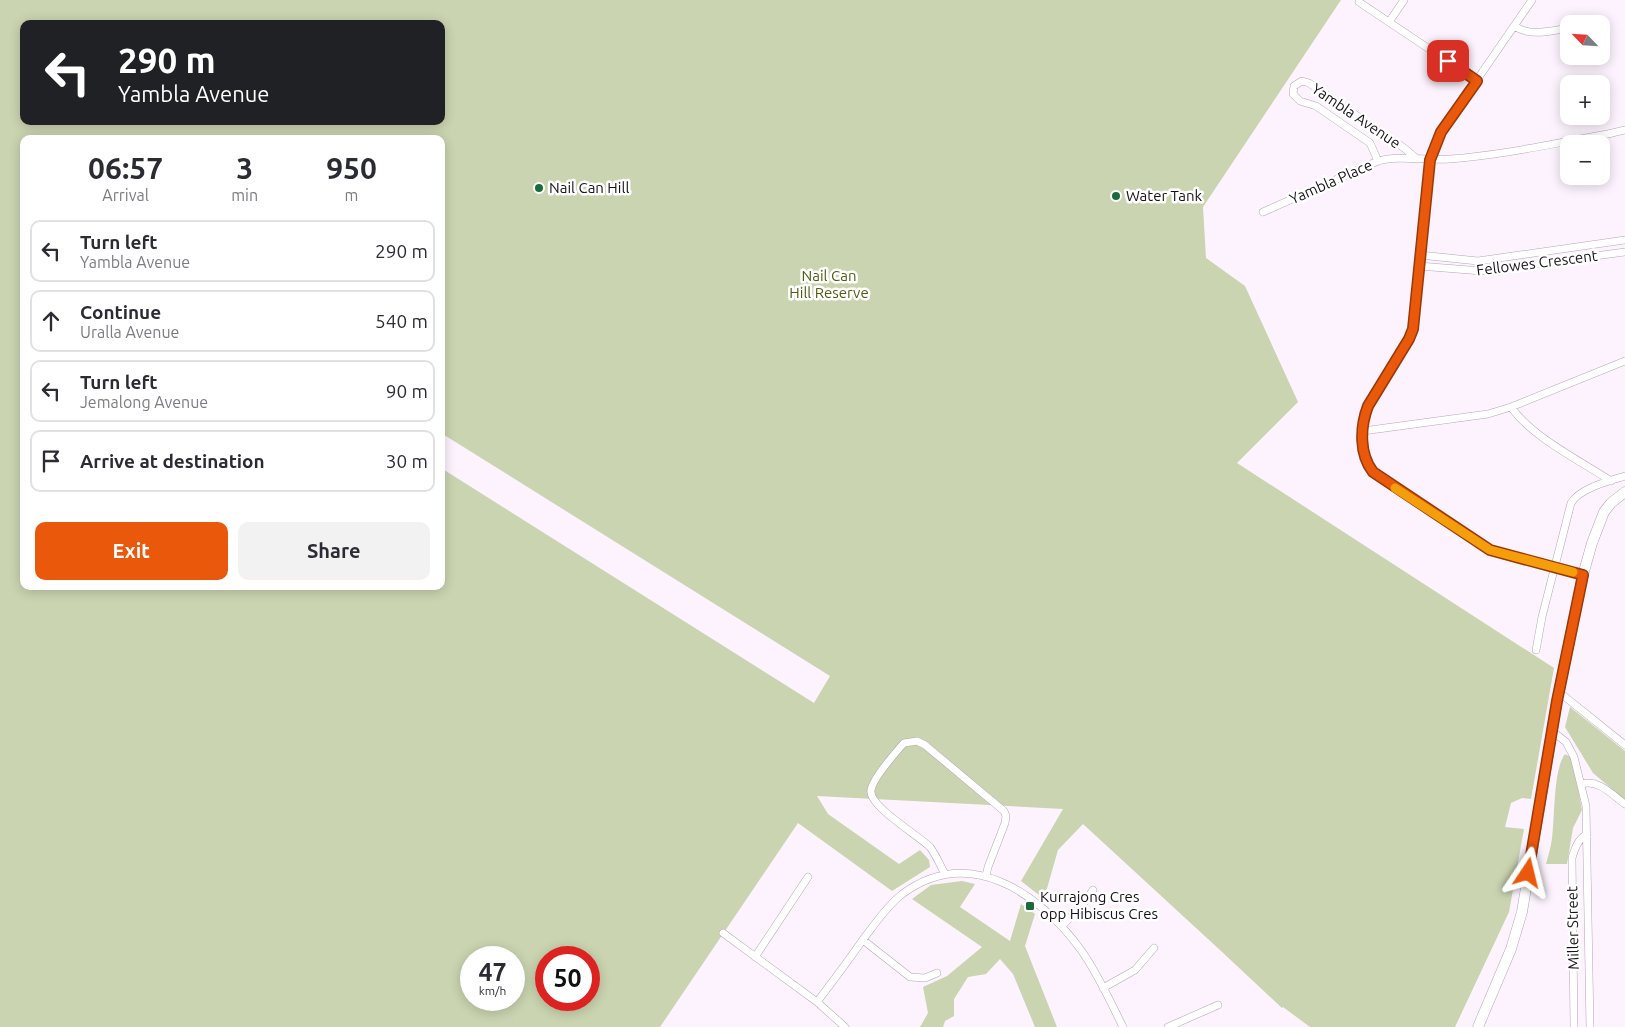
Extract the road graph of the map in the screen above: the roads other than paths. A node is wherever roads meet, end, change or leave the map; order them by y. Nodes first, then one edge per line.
1 (1404, 0) edge
2 (1532, 0) edge
3 (1359, 2) dead end
4 (1389, 22) junction
5 (1514, 26) junction
6 (1560, 29) edge
7 (1477, 81) junction
8 (1625, 130) edge
9 (1417, 159) junction
10 (1430, 160) junction
11 (1378, 161) junction
12 (1263, 212) dead end
13 (1625, 240) edge
14 (1625, 252) edge
15 (1420, 255) junction
16 (1419, 266) junction
17 (1625, 361) edge
18 (1511, 407) junction
19 (1363, 431) junction
20 (1625, 476) edge
21 (1611, 481) junction
22 (1625, 492) edge
23 (1555, 567) junction
24 (1583, 575) junction
25 (1536, 650) dead end
26 (1559, 692) junction
27 (1552, 731) junction
28 (1625, 745) edge
29 (1582, 784) junction
30 (1625, 804) edge
31 (1587, 834) junction
32 (945, 874) junction
33 (986, 876) junction
34 (808, 877) dead end
35 (1094, 890) dead end
36 (1062, 926) junction
37 (723, 933) dead end
38 (863, 940) junction
39 (1154, 948) dead end
40 (755, 957) junction
41 (937, 973) dead end
42 (1103, 988) junction
43 (817, 1002) junction
44 (1218, 1005) dead end
45 (845, 1027) edge
46 (1123, 1027) edge
47 (1168, 1027) edge
48 (1478, 1027) edge
49 (1574, 1027) edge
50 (1590, 1027) edge

1 - 4 street
2 - 5 street
3 - 4 street
4 - 7 street
5 - 6 street
5 - 7 street
7 - 10 street
8 - 10 street, Yambla Place
9 - 10 street, Yambla Place
9 - 11 street, Yambla Place
9 - 11 street, Yambla Avenue
10 - 15 street
11 - 12 street, Yambla Place
13 - 15 street, Fellowes Crescent
14 - 16 street, Fellowes Crescent
15 - 16 street
16 - 19 street
17 - 18 street
18 - 19 street
18 - 21 street
19 - 23 street
20 - 21 street
21 - 23 street
22 - 24 main road
23 - 24 street
23 - 25 street
24 - 26 main road
26 - 27 main road
26 - 28 street
27 - 29 street, Miller Street
27 - 48 main road
29 - 30 street
29 - 31 street, Miller Street
31 - 49 street, Miller Street
31 - 50 street, Miller Street
32 - 33 street
32 - 33 street
32 - 38 street
33 - 36 street
34 - 40 street
35 - 36 street
36 - 42 street
37 - 40 street
38 - 41 street
38 - 43 street
39 - 42 street
40 - 43 street
42 - 46 street
43 - 45 street
44 - 47 street

